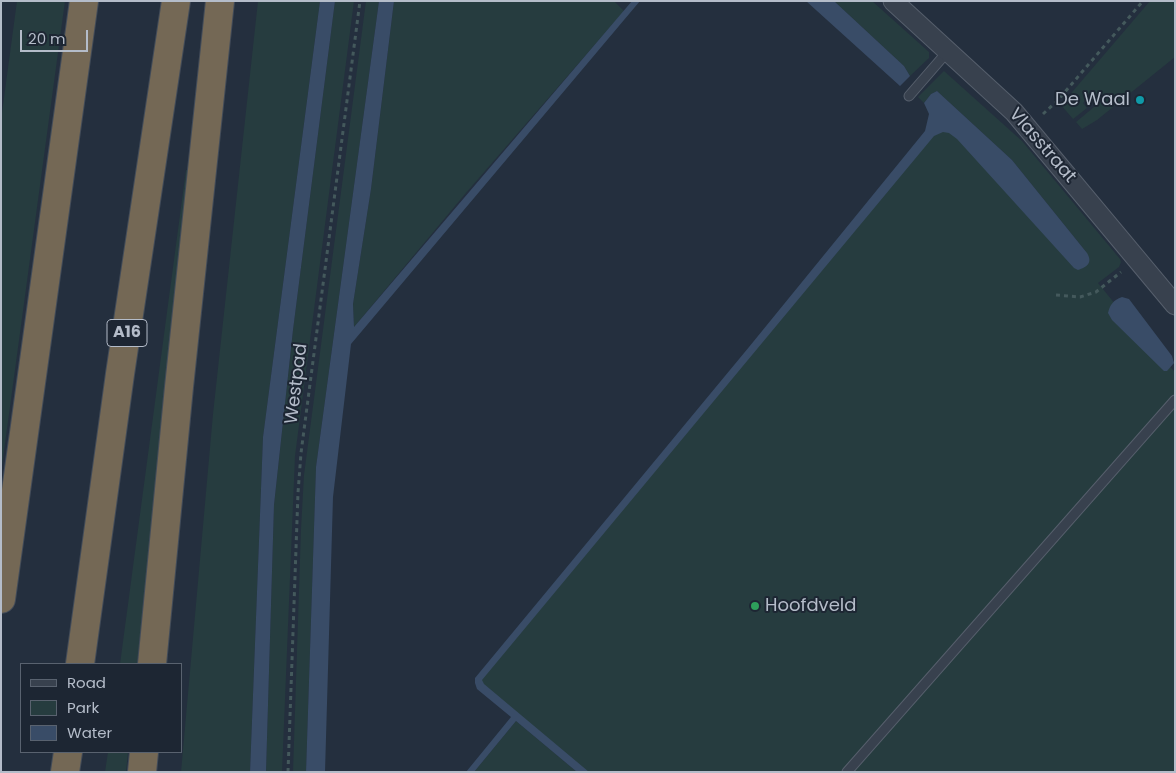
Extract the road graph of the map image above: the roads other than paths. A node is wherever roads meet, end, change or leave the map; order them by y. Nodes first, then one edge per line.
1 (84, 1) edge
2 (176, 1) edge
3 (220, 1) edge
4 (893, 1) edge
5 (948, 51) junction
6 (909, 96) dead end
7 (1175, 305) edge
8 (1175, 400) edge
9 (1, 598) edge
10 (80, 663) edge
11 (152, 663) edge
12 (68, 753) edge
13 (144, 753) edge
14 (65, 772) edge
15 (142, 772) edge
16 (847, 772) edge

1 - 9 highway
2 - 10 highway, A16
3 - 11 highway
4 - 5 street, Vlasstraat
5 - 6 lane
5 - 7 street, Vlasstraat
8 - 16 lane
12 - 14 highway
13 - 15 highway

